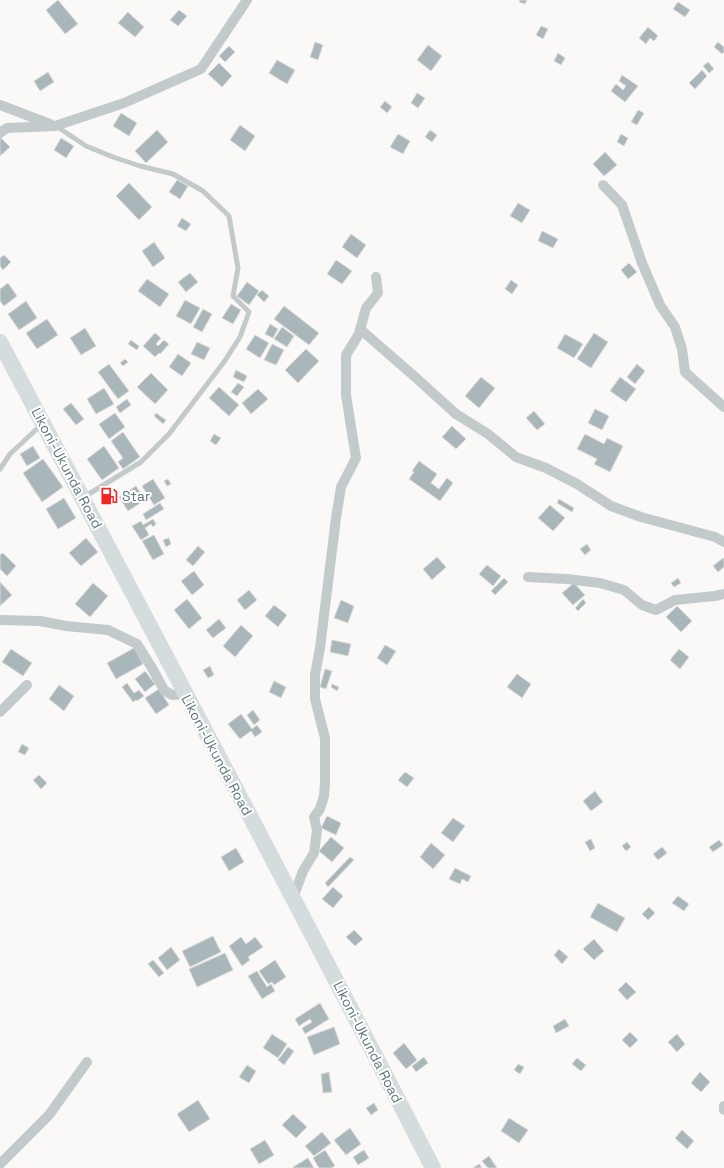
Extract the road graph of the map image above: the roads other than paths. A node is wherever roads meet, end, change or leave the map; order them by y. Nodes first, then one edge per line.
1 (247, 0) edge
2 (0, 105) edge
3 (56, 126) junction
4 (0, 133) edge
5 (603, 185) dead end
6 (376, 277) dead end
7 (360, 329) junction
8 (0, 342) edge
9 (724, 407) edge
10 (43, 424) junction
11 (0, 469) edge
12 (83, 498) junction
13 (724, 542) edge
14 (528, 577) dead end
15 (724, 594) edge
16 (0, 620) edge
17 (27, 684) dead end
18 (186, 694) junction
19 (0, 712) edge
20 (293, 898) junction
21 (87, 1062) dead end
22 (724, 1106) edge
23 (724, 1110) edge
24 (0, 1164) edge
25 (433, 1168) edge

1 - 3 street
2 - 3 street
3 - 4 street
3 - 12 lane
5 - 9 street
6 - 7 street
7 - 13 street
7 - 20 street
8 - 10 highway, Likoni-Ukunda Road
10 - 11 lane
10 - 12 highway, Likoni-Ukunda Road
12 - 18 highway, Likoni-Ukunda Road
14 - 15 street
16 - 18 street
17 - 19 street
18 - 20 highway, Likoni-Ukunda Road
20 - 25 highway, Likoni-Ukunda Road
21 - 24 street
22 - 23 street

